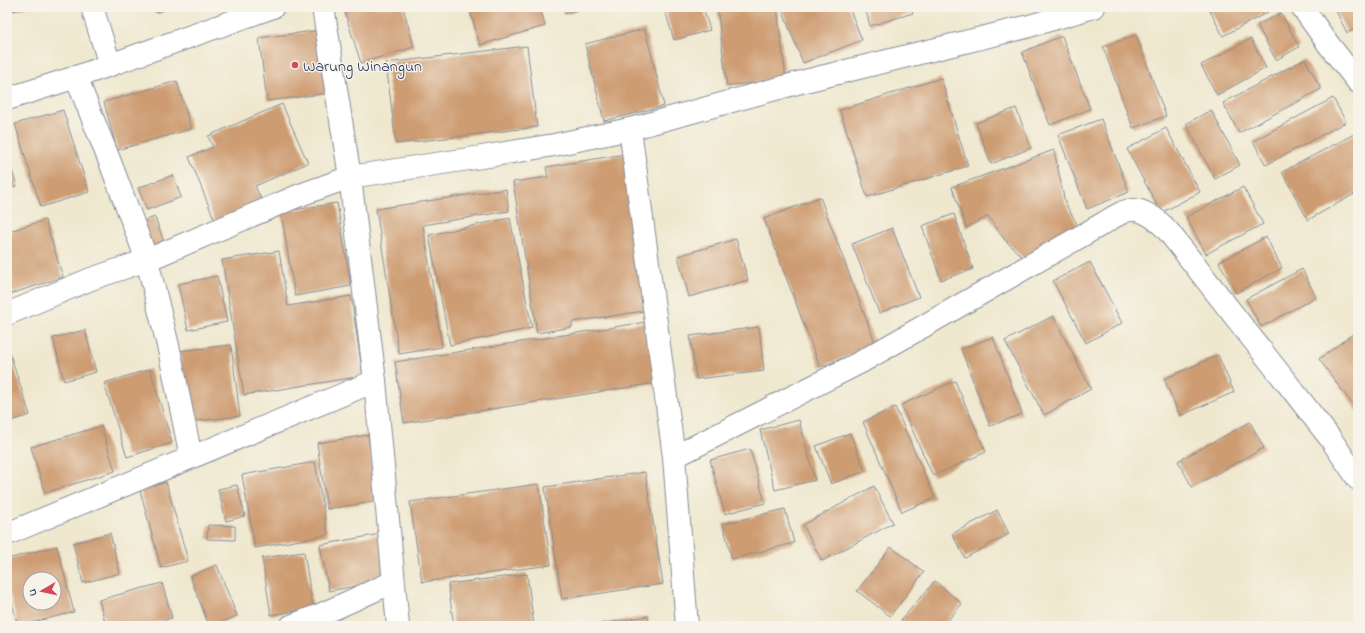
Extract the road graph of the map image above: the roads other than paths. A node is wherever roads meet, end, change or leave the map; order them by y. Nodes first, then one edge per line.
1 (92, 7) edge
2 (273, 7) edge
3 (323, 7) edge
4 (1094, 7) edge
5 (1302, 7) edge
6 (110, 65) junction
7 (76, 77) junction
8 (1358, 82) edge
9 (7, 99) edge
10 (630, 129) junction
11 (350, 177) junction
12 (147, 260) junction
13 (7, 314) edge
14 (375, 380) junction
15 (191, 457) junction
16 (674, 457) junction
17 (1358, 479) edge
18 (7, 534) edge
19 (393, 582) junction
20 (291, 626) edge
21 (398, 626) edge
22 (687, 626) edge

1 - 6 street
2 - 6 street
3 - 11 street
4 - 10 street
5 - 8 street
6 - 7 street
7 - 9 street
7 - 12 street
10 - 11 street
10 - 16 street
11 - 12 street
11 - 14 street
12 - 13 street
12 - 15 street
14 - 15 street
14 - 19 street
15 - 18 street
16 - 17 street
16 - 22 street
19 - 20 street
19 - 21 street

